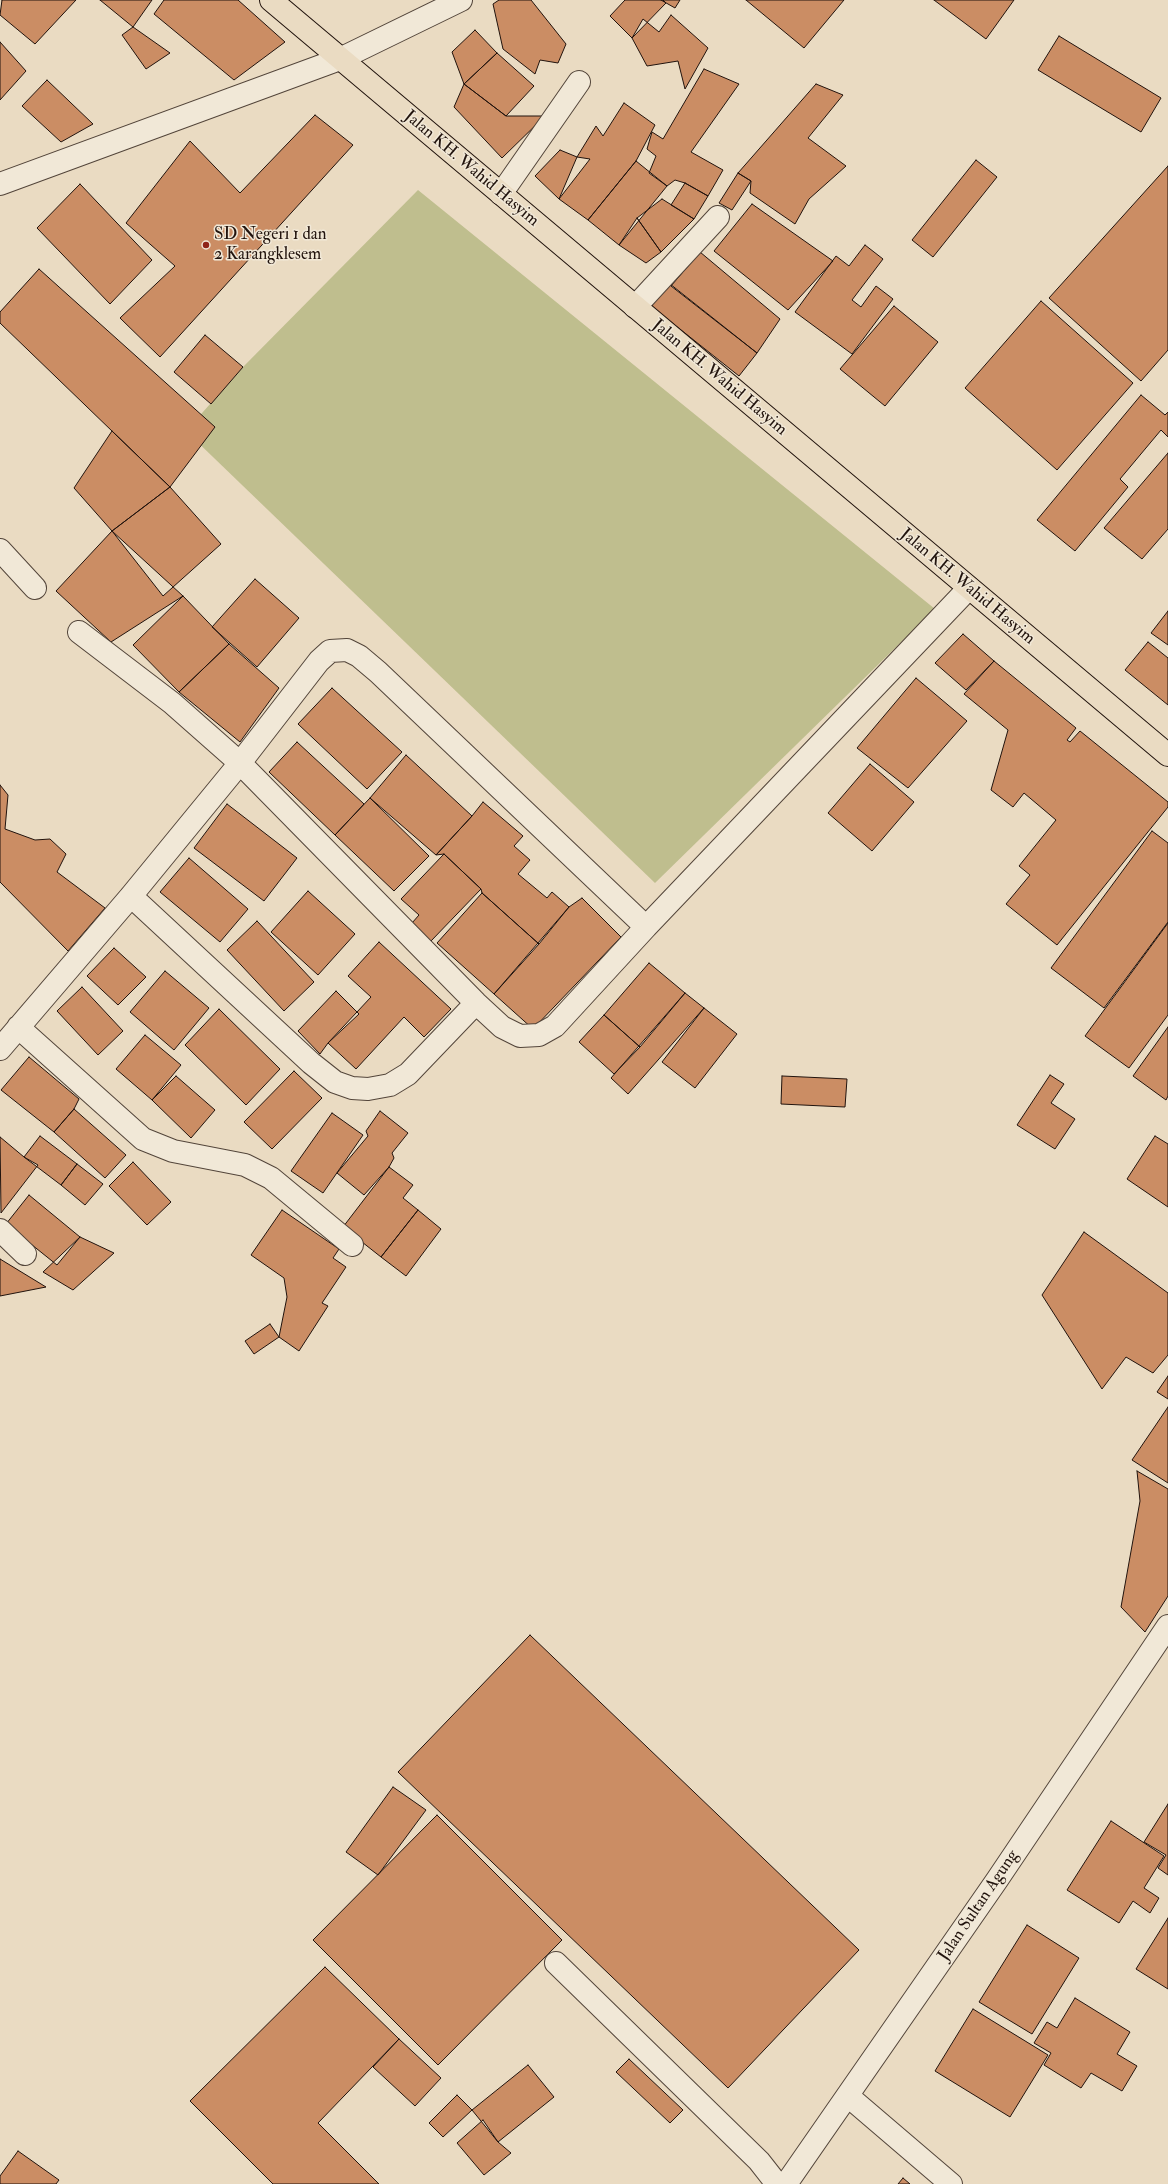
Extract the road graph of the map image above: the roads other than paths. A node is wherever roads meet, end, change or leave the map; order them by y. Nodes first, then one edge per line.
1 (271, 0) edge
2 (462, 0) edge
3 (340, 59) junction
4 (579, 82) dead end
5 (0, 184) edge
6 (501, 194) junction
7 (718, 216) dead end
8 (635, 307) junction
9 (0, 550) edge
10 (35, 588) dead end
11 (969, 588) junction
12 (79, 632) dead end
13 (1168, 755) edge
14 (240, 764) junction
15 (131, 896) junction
16 (646, 927) junction
17 (476, 1003) junction
18 (18, 1027) junction
19 (0, 1049) edge
20 (0, 1230) edge
21 (352, 1245) dead end
22 (25, 1254) dead end
23 (1168, 1626) edge
24 (556, 1962) dead end
25 (848, 2096) junction
26 (777, 2184) edge
27 (786, 2184) edge
28 (951, 2184) edge

1 - 3 main road, Jalan KH. Wahid Hasyim
2 - 3 street
3 - 5 street
3 - 6 main road, Jalan KH. Wahid Hasyim
4 - 6 street
6 - 8 main road, Jalan KH. Wahid Hasyim
7 - 8 street
8 - 11 main road, Jalan KH. Wahid Hasyim
9 - 10 street
11 - 13 main road, Jalan KH. Wahid Hasyim
11 - 16 street
12 - 14 street
14 - 15 street
14 - 16 street
14 - 17 street
15 - 17 street
15 - 18 street
16 - 17 street
18 - 19 street
18 - 21 street
20 - 22 street
23 - 25 street, Jalan Sultan Agung
24 - 26 street
25 - 27 street, Jalan Sultan Agung
25 - 28 street

